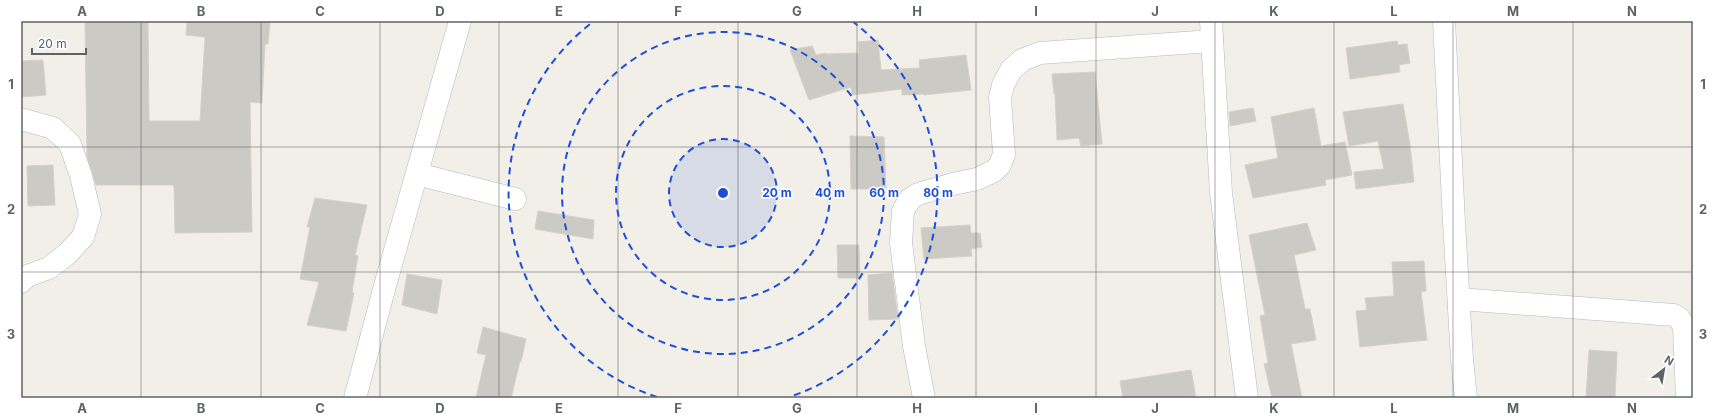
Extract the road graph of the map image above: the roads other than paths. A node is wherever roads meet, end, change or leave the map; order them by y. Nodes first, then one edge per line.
1 (460, 21) edge
2 (1444, 21) edge
3 (1212, 31) edge
4 (21, 119) edge
5 (417, 174) junction
6 (515, 199) dead end
7 (21, 282) edge
8 (1459, 299) junction
9 (355, 398) edge
10 (924, 398) edge
11 (1247, 398) edge
12 (1466, 398) edge
13 (1687, 398) edge

1 - 5 street
2 - 8 street
3 - 10 street
3 - 11 street
4 - 7 street
5 - 6 street
5 - 9 street
8 - 12 street
8 - 13 street

